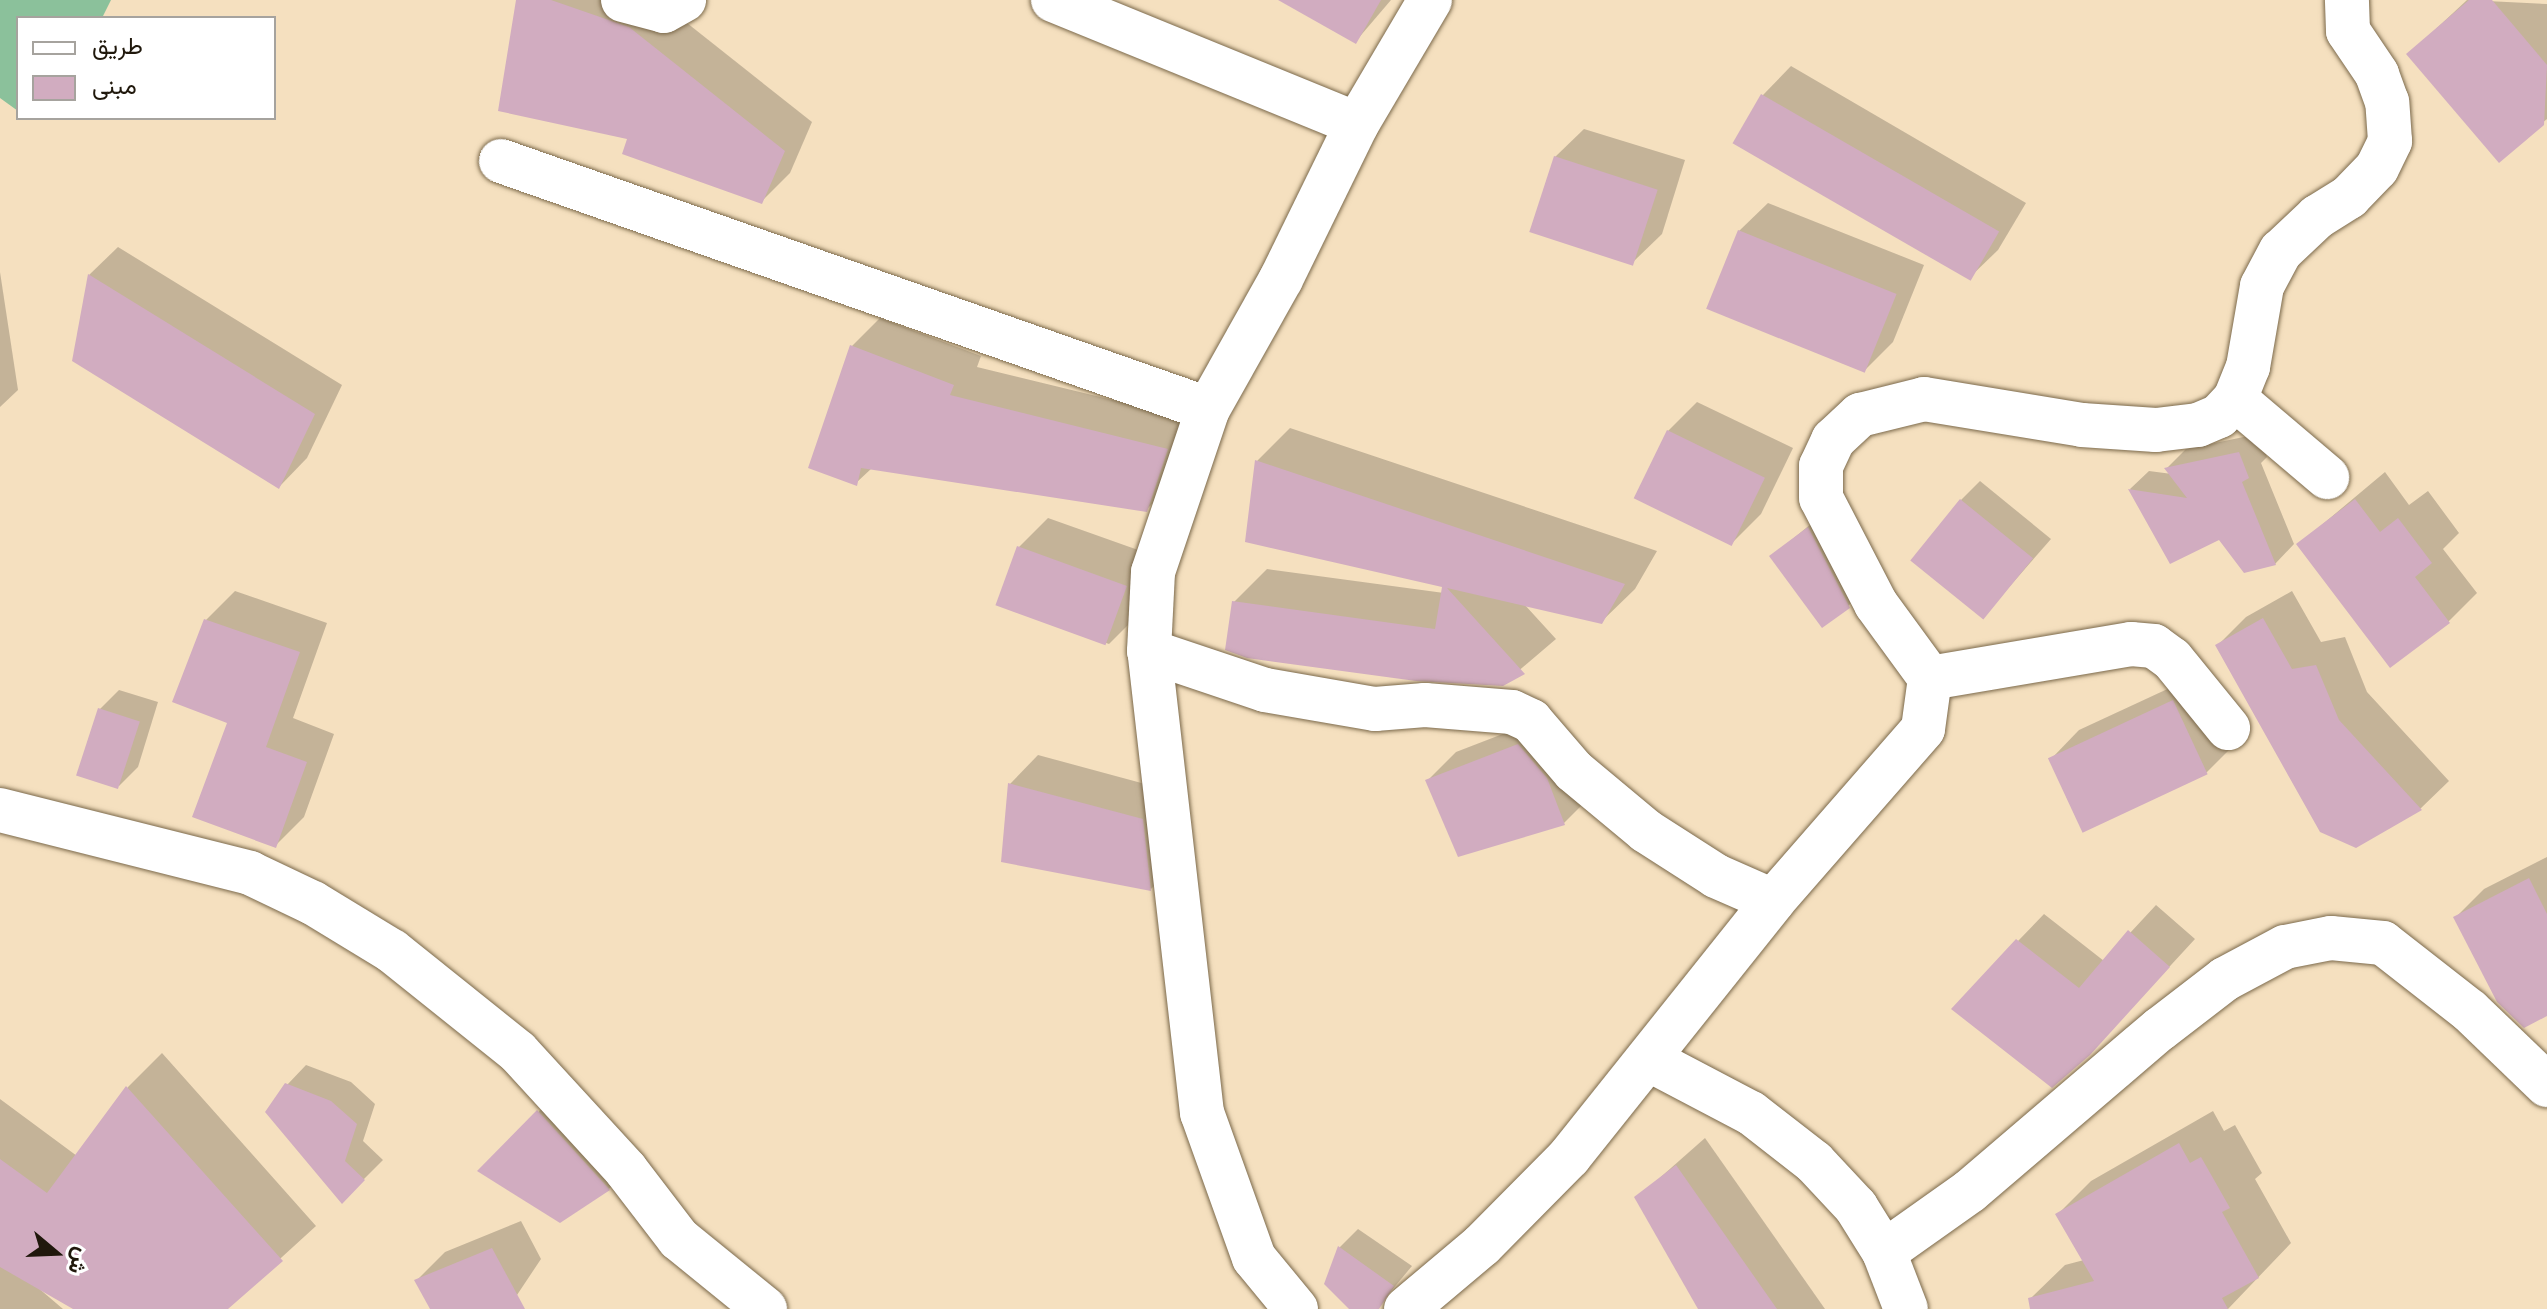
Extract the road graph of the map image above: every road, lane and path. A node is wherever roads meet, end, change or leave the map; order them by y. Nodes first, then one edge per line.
1 (623, 0) edge
2 (684, 0) edge
3 (1053, 0) edge
4 (1430, 0) edge
5 (2348, 0) edge
6 (1357, 124) junction
7 (501, 161) dead end
8 (2235, 399) junction
9 (1208, 409) junction
10 (2327, 477) dead end
11 (1149, 651) junction
12 (1930, 678) junction
13 (2228, 728) dead end
14 (0, 810) edge
15 (1773, 901) junction
16 (1648, 1059) junction
17 (2547, 1085) edge
18 (1884, 1252) junction
19 (765, 1309) edge
20 (1296, 1309) edge
21 (1406, 1309) edge
22 (1906, 1309) edge

1 - 2 street
3 - 6 street
4 - 6 street
5 - 8 street
6 - 9 street
7 - 9 street
8 - 10 street
8 - 12 street
9 - 11 street
11 - 15 street
11 - 20 street
12 - 13 street
12 - 15 street
14 - 19 street
15 - 16 street
16 - 18 street
16 - 21 street
17 - 18 street
18 - 22 street

